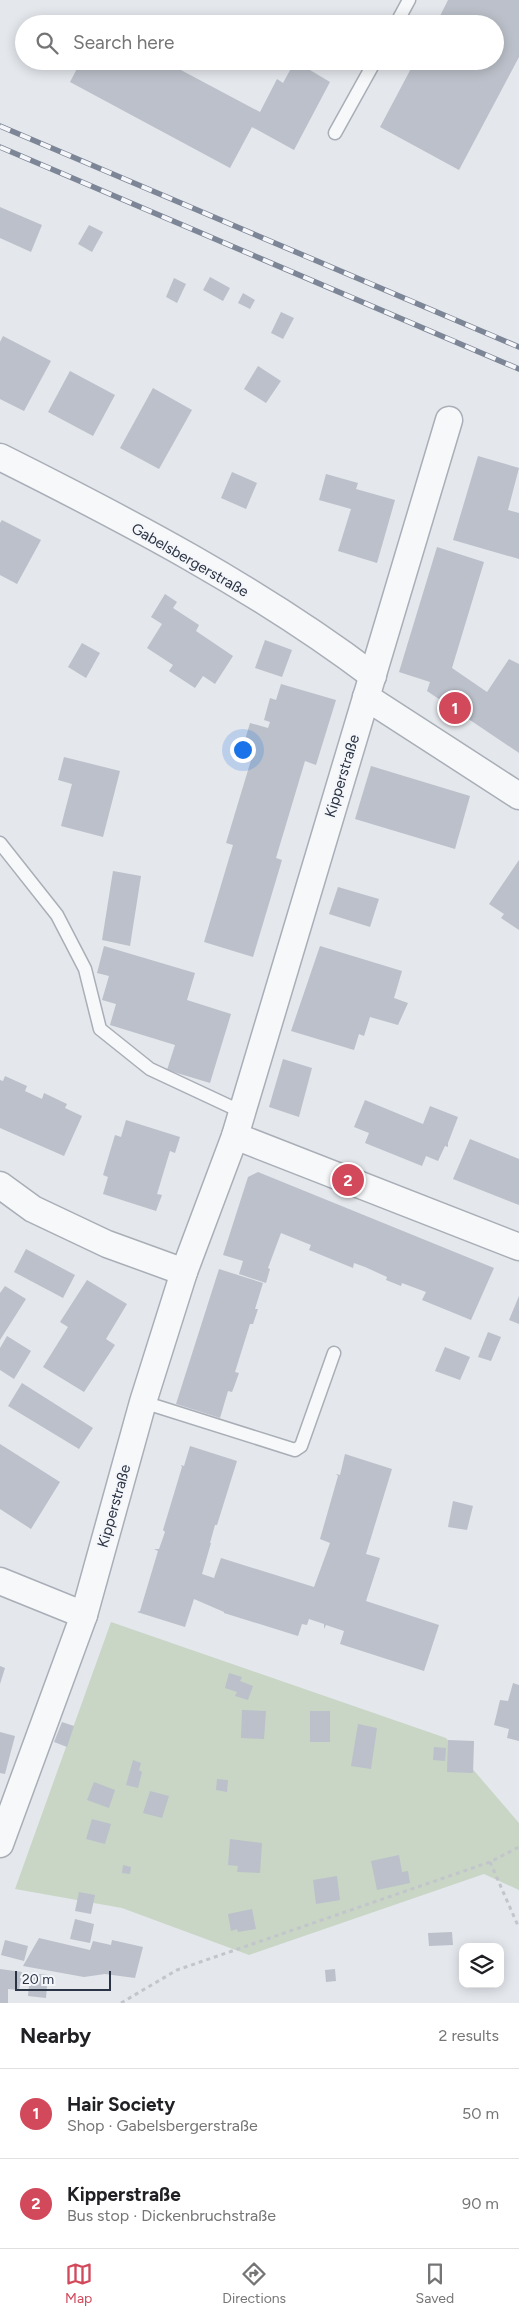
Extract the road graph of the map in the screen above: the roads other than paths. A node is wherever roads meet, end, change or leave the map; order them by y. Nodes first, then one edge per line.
1 (409, 0) edge
2 (401, 15) edge
3 (370, 70) edge
4 (335, 133) dead end
5 (449, 420) dead end
6 (0, 457) edge
7 (369, 686) junction
8 (519, 796) edge
9 (0, 843) edge
10 (238, 1124) junction
11 (0, 1186) edge
12 (519, 1247) edge
13 (184, 1272) junction
14 (334, 1353) dead end
15 (143, 1402) junction
16 (0, 1581) edge
17 (84, 1614) junction
18 (2, 1835) edge

1 - 2 lane
3 - 4 lane
5 - 7 street, Kipperstraße
6 - 7 street, Gabelsbergerstraße
7 - 8 street, Gabelsbergerstraße
7 - 10 street, Kipperstraße
9 - 10 lane
10 - 12 street
10 - 13 street, Kipperstraße
11 - 13 street
13 - 15 street, Kipperstraße
14 - 15 lane
15 - 17 street, Kipperstraße
16 - 17 street
17 - 18 street, Kipperstraße

